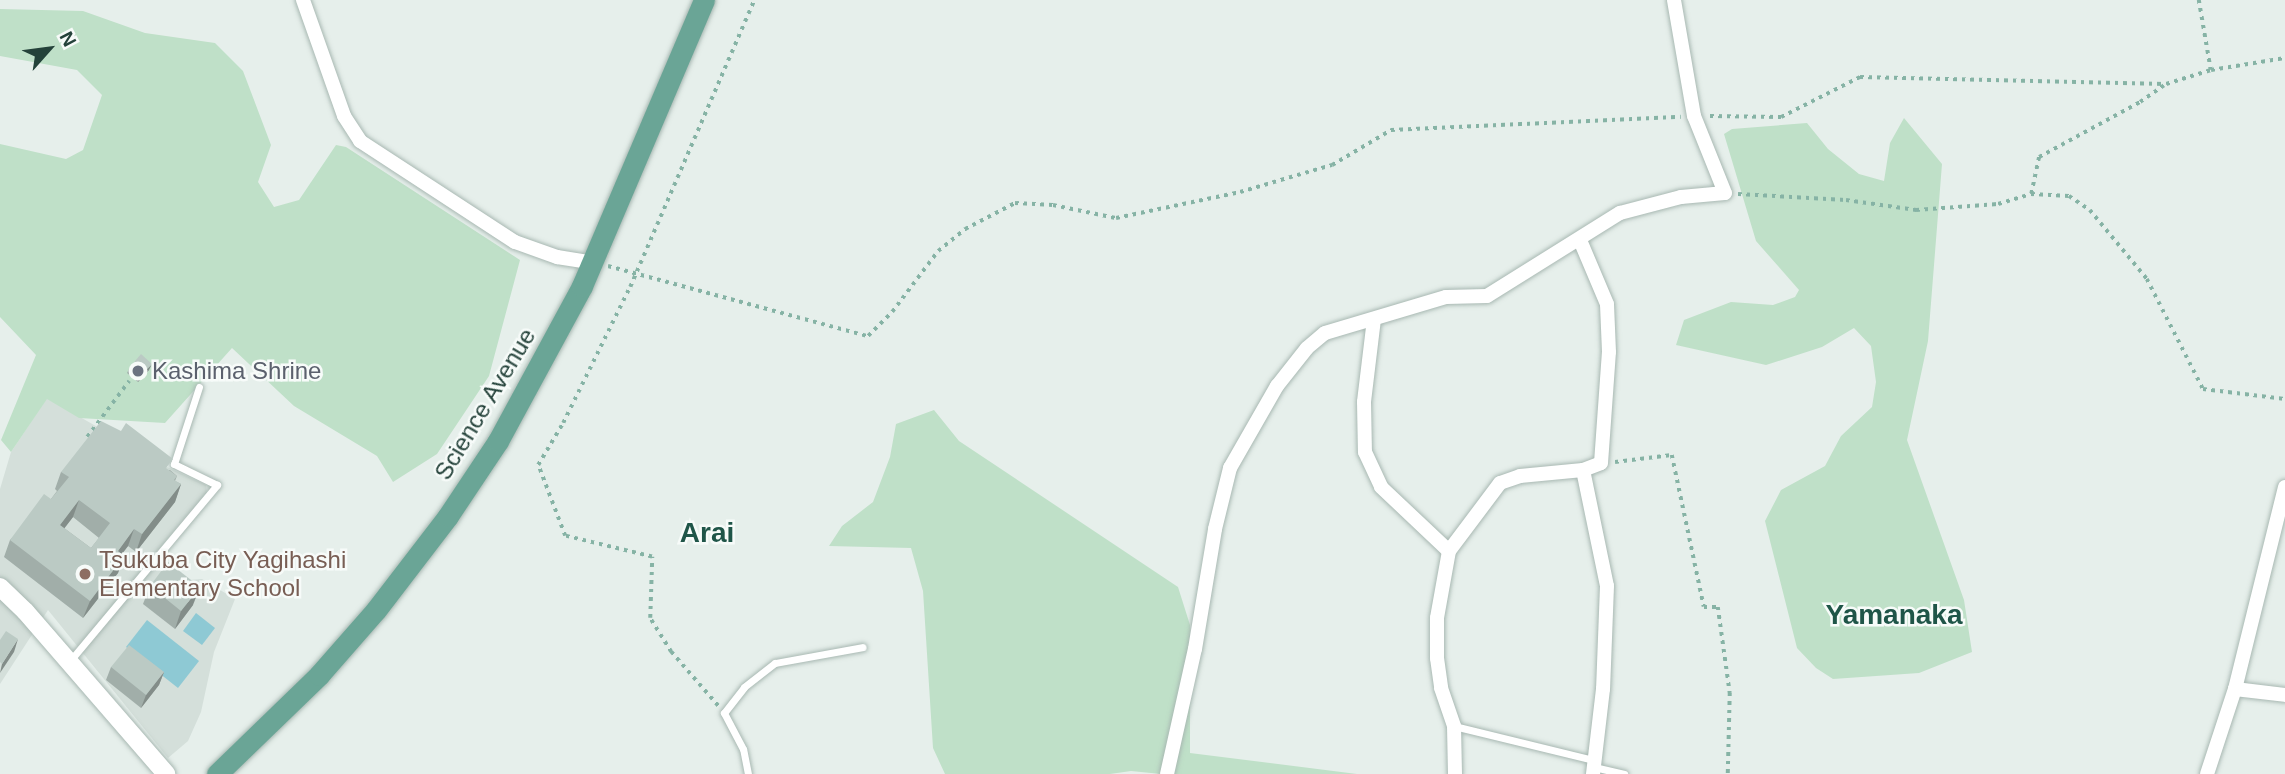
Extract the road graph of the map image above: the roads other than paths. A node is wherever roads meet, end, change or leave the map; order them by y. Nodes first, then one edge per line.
1 (303, 0) edge
2 (704, 0) edge
3 (1674, 0) edge
4 (1580, 240) junction
5 (593, 263) junction
6 (1374, 319) junction
7 (199, 387) dead end
8 (1583, 470) junction
9 (2285, 487) edge
10 (2281, 515) edge
11 (1449, 551) junction
12 (0, 587) edge
13 (863, 647) dead end
14 (68, 663) junction
15 (2235, 689) junction
16 (2285, 695) edge
17 (1454, 726) junction
18 (1593, 767) edge
19 (166, 774) edge
20 (217, 774) edge
21 (748, 774) edge
22 (1167, 774) edge
23 (1455, 774) edge
24 (1624, 774) edge
25 (2207, 774) edge

1 - 5 street
2 - 5 main road, Science Avenue
3 - 4 street
4 - 6 street
4 - 8 street
5 - 20 main road, Science Avenue
6 - 11 street
6 - 22 street
7 - 14 lane
8 - 11 street
8 - 18 street
9 - 10 street
10 - 15 street
11 - 17 street
12 - 14 street
13 - 21 lane
14 - 19 street
15 - 16 street
15 - 25 street
17 - 18 lane
17 - 23 street
18 - 24 lane

